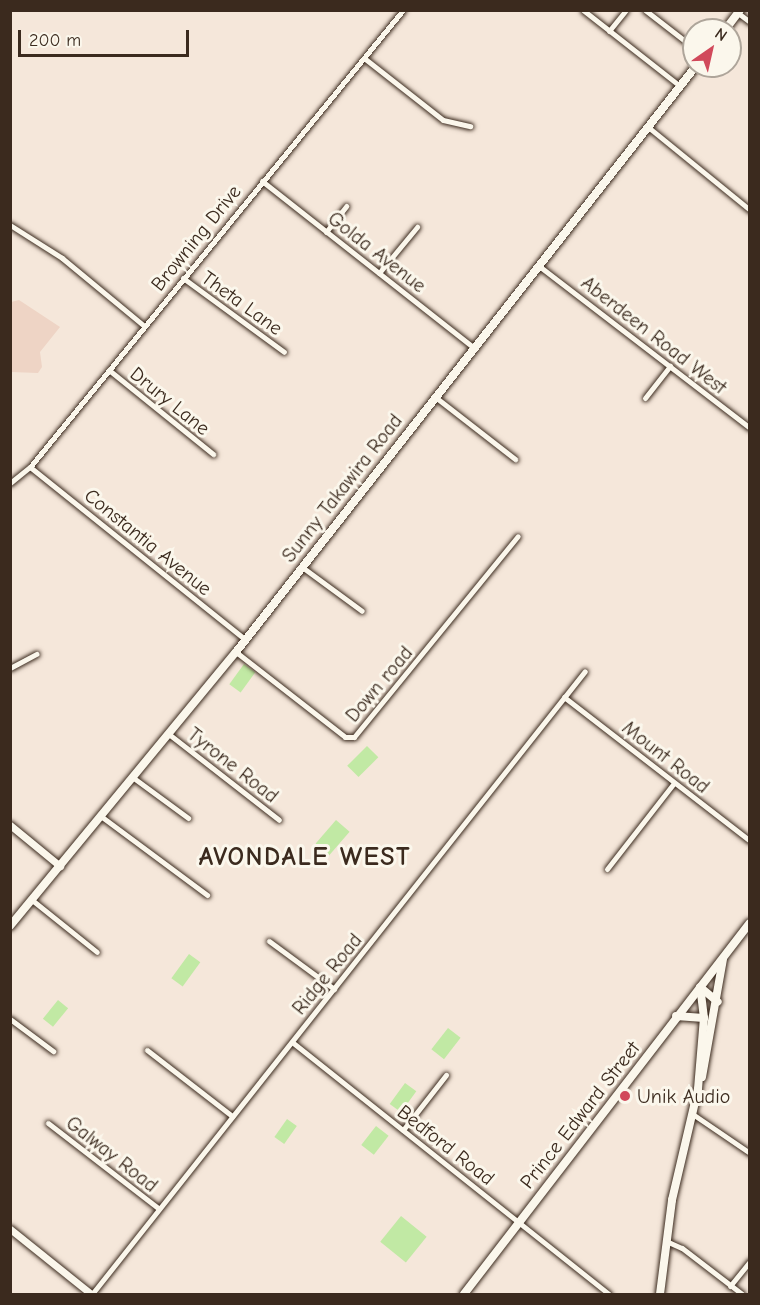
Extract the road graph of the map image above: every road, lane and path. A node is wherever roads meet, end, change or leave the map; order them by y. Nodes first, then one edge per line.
1 (403, 10) edge
2 (583, 10) edge
3 (626, 10) edge
4 (645, 10) edge
5 (739, 12) edge
6 (750, 22) edge
7 (609, 31) junction
8 (682, 39) edge
9 (364, 58) junction
10 (687, 78) edge
11 (681, 86) junction
12 (470, 126) dead end
13 (648, 127) junction
14 (262, 181) junction
15 (346, 206) dead end
16 (750, 210) edge
17 (10, 225) edge
18 (417, 227) dead end
19 (326, 232) junction
20 (539, 266) junction
21 (379, 273) junction
22 (183, 278) junction
23 (143, 325) junction
24 (473, 347) junction
25 (284, 352) dead end
26 (670, 366) junction
27 (109, 370) junction
28 (434, 396) junction
29 (645, 398) dead end
30 (750, 428) edge
31 (213, 454) dead end
32 (515, 459) dead end
33 (30, 466) junction
34 (10, 483) edge
35 (518, 536) dead end
36 (302, 567) junction
37 (363, 611) dead end
38 (246, 640) junction
39 (236, 652) junction
40 (36, 654) dead end
41 (10, 668) edge
42 (585, 671) dead end
43 (564, 697) junction
44 (170, 735) junction
45 (135, 778) junction
46 (674, 783) junction
47 (102, 817) junction
48 (188, 818) dead end
49 (279, 820) dead end
50 (10, 825) edge
51 (750, 841) edge
52 (60, 866) junction
53 (607, 869) dead end
54 (207, 895) dead end
55 (32, 900) junction
56 (750, 923) edge
57 (10, 926) edge
58 (269, 941) dead end
59 (98, 952) dead end
60 (723, 957) junction
61 (700, 987) junction
62 (334, 989) junction
63 (718, 1002) junction
64 (676, 1016) junction
65 (704, 1018) junction
66 (10, 1019) edge
67 (292, 1042) junction
68 (147, 1050) dead end
69 (53, 1052) dead end
70 (446, 1075) dead end
71 (698, 1089) junction
72 (694, 1115) junction
73 (232, 1116) junction
74 (48, 1123) dead end
75 (403, 1130) junction
76 (750, 1153) edge
77 (159, 1208) junction
78 (520, 1221) junction
79 (10, 1229) edge
80 (664, 1241) junction
81 (750, 1261) edge
82 (730, 1286) junction
83 (91, 1294) edge
84 (464, 1294) edge
85 (609, 1294) edge
86 (660, 1294) edge
87 (742, 1294) edge

1 - 9 street, Browning Drive
2 - 7 street
3 - 7 street
4 - 8 street
5 - 6 street
7 - 11 street
9 - 12 street
9 - 14 street, Browning Drive
10 - 11 main road, Sunny Takawira Road
11 - 13 main road, Sunny Takawira Road
13 - 16 street
13 - 20 main road, Sunny Takawira Road
14 - 19 street, Golda Avenue
14 - 22 street, Browning Drive
15 - 19 street
17 - 23 street
18 - 21 street
19 - 21 street, Golda Avenue
20 - 24 main road, Sunny Takawira Road
20 - 26 street, Aberdeen Road West
21 - 24 street, Golda Avenue
22 - 23 street, Browning Drive
22 - 25 street, Theta Lane
23 - 27 street, Browning Drive
24 - 28 main road, Sunny Takawira Road
26 - 29 street
26 - 30 street, Aberdeen Road West
27 - 31 street, Drury Lane
27 - 33 street, Browning Drive
28 - 32 street
28 - 36 main road, Sunny Takawira Road
33 - 34 street, Browning Drive
33 - 38 street, Constantia Avenue
35 - 39 street, Down road
36 - 37 street
36 - 38 main road, Sunny Takawira Road
38 - 39 main road, Sunny Takawira Road
39 - 44 main road, Sunny Takawira Road
40 - 41 street
42 - 43 street, Ridge Road
43 - 46 street, Mount Road
43 - 62 street, Ridge Road
44 - 45 main road, Sunny Takawira Road
44 - 49 street, Tyrone Road
45 - 47 main road, Sunny Takawira Road
45 - 48 street
46 - 51 street, Mount Road
46 - 53 street
47 - 52 main road, Sunny Takawira Road
47 - 54 street
50 - 52 street
52 - 55 main road, Sunny Takawira Road
55 - 57 main road, Sunny Takawira Road
55 - 59 street
56 - 60 main road, Prince Edward Street
58 - 62 street
60 - 61 main road, Prince Edward Street
60 - 63 main road
61 - 63 main road
61 - 64 main road, Prince Edward Street
61 - 65 main road
62 - 67 street, Ridge Road
63 - 71 main road
64 - 65 main road
64 - 78 main road, Prince Edward Street
65 - 71 main road
66 - 69 street
67 - 73 street, Ridge Road
67 - 75 street, Bedford Road
68 - 73 street
70 - 75 street
71 - 72 main road
72 - 76 street
72 - 80 main road
73 - 77 street, Ridge Road
74 - 77 street, Galway Road
75 - 78 street, Bedford Road
77 - 83 street, Ridge Road
78 - 84 main road, Prince Edward Street
78 - 85 street, Bedford Road
79 - 83 street
80 - 82 street
80 - 86 main road
81 - 82 street
82 - 87 street

